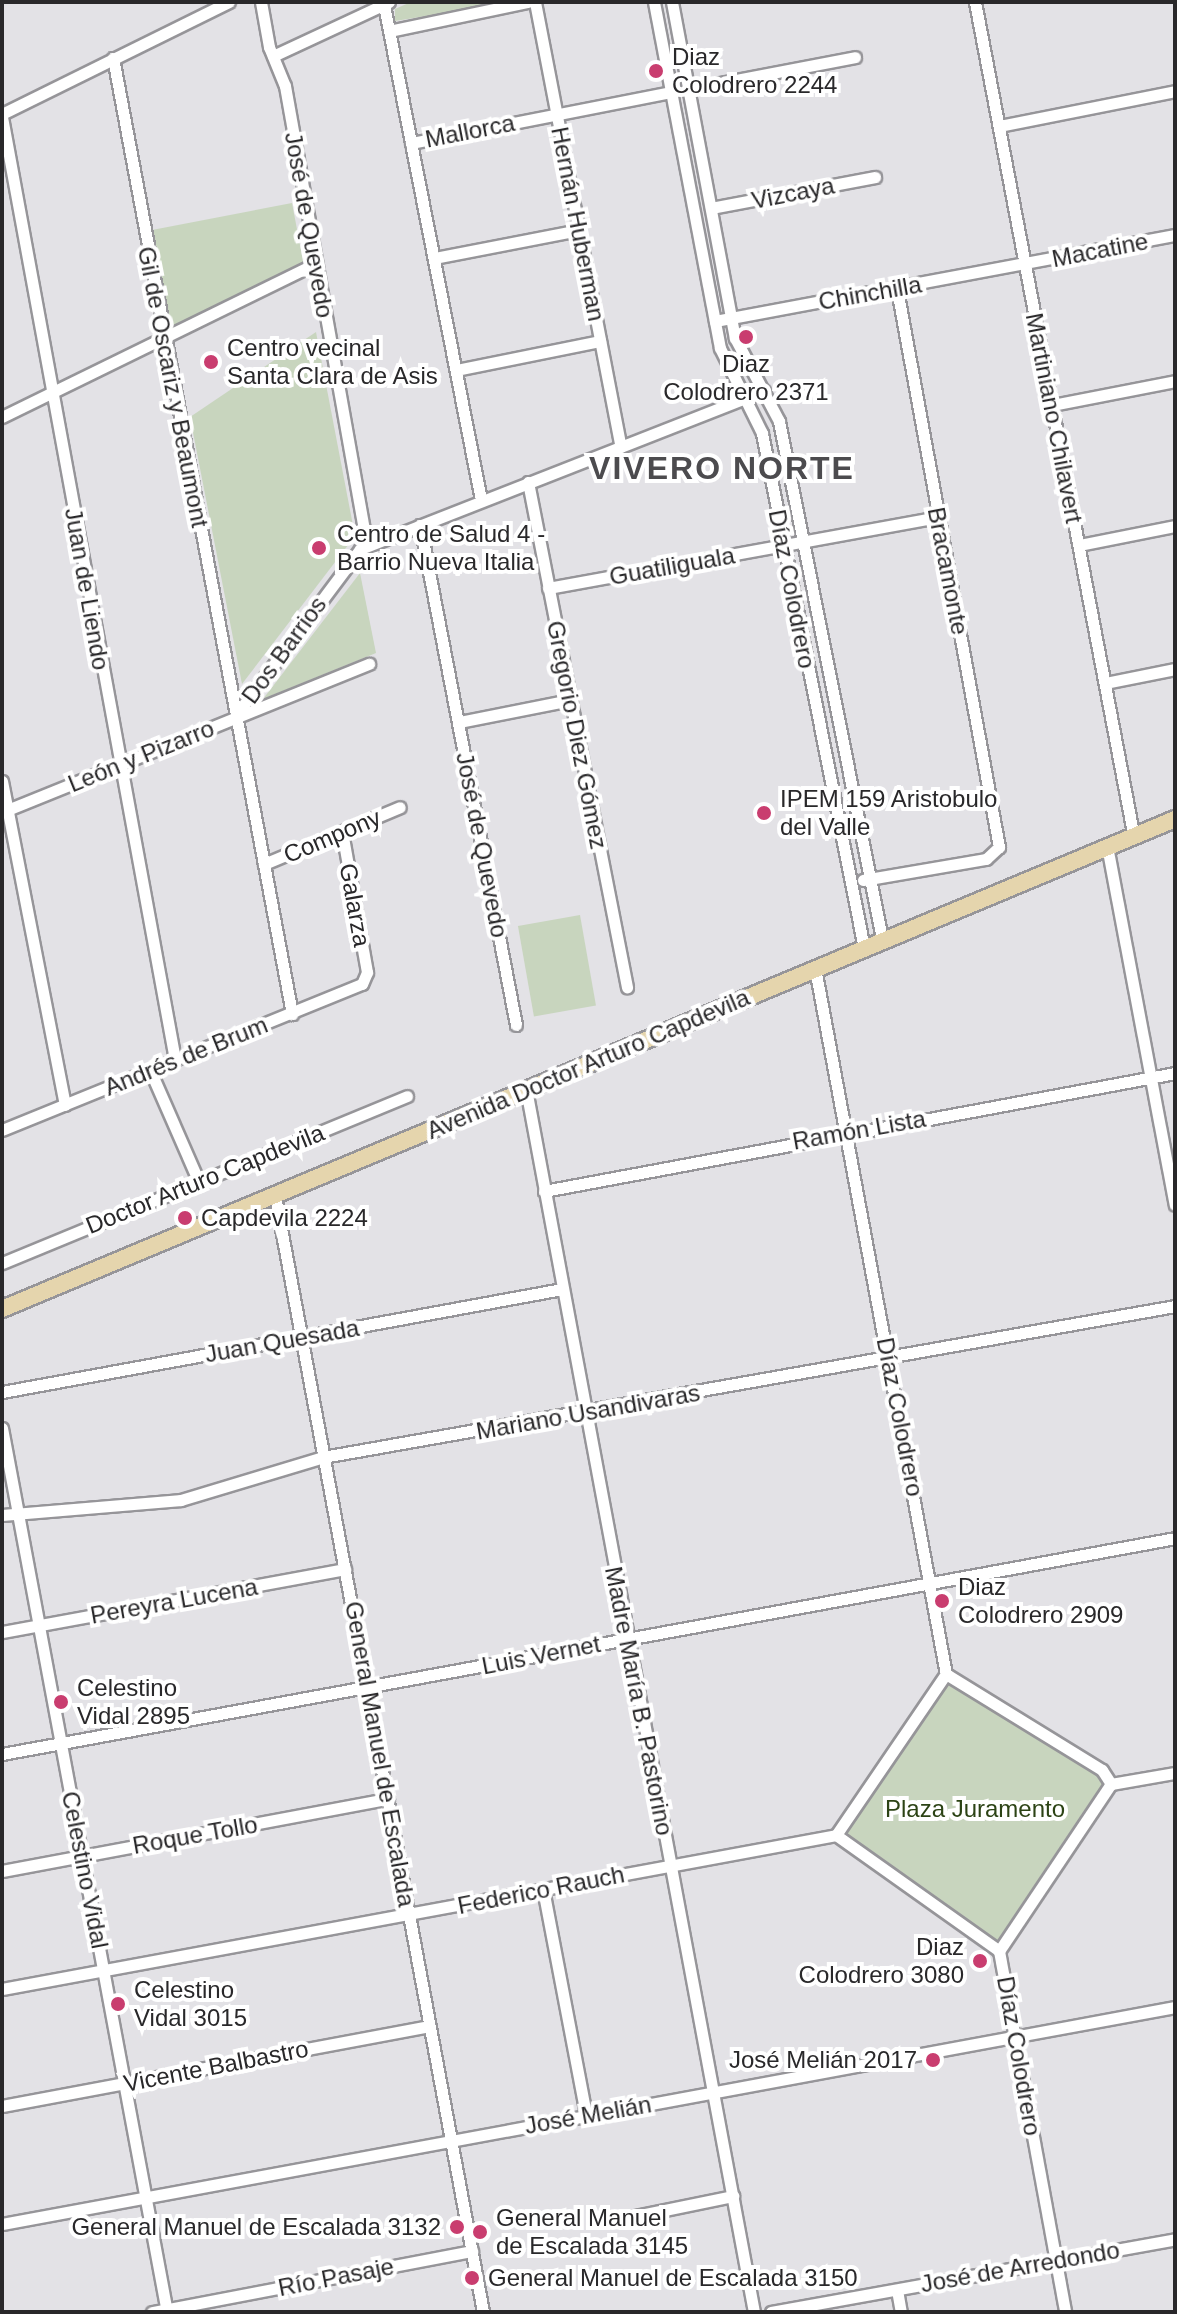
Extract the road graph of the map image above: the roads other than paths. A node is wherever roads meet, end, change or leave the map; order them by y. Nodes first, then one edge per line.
1 (229, 2) edge
2 (261, 2) edge
3 (528, 2) edge
4 (535, 2) edge
5 (654, 2) edge
6 (672, 2) edge
7 (975, 2) edge
8 (386, 3) edge
9 (389, 31) junction
10 (273, 56) junction
11 (855, 57) dead end
12 (113, 58) junction
13 (688, 89) junction
14 (1175, 91) edge
15 (670, 92) junction
16 (556, 115) junction
17 (2, 116) edge
18 (999, 126) junction
19 (411, 143) junction
20 (875, 177) dead end
21 (711, 208) junction
22 (579, 230) junction
23 (1175, 235) edge
24 (434, 258) junction
25 (316, 263) junction
26 (1025, 264) junction
27 (897, 289) junction
28 (732, 319) junction
29 (715, 321) junction
30 (163, 338) junction
31 (600, 341) junction
32 (456, 370) junction
33 (1175, 381) edge
34 (764, 391) junction
35 (52, 392) junction
36 (746, 398) junction
37 (1052, 405) junction
38 (2, 417) edge
39 (621, 447) junction
40 (528, 482) junction
41 (481, 500) junction
42 (938, 517) junction
43 (420, 525) junction
44 (1175, 526) edge
45 (800, 543) junction
46 (367, 545) junction
47 (1079, 545) junction
48 (783, 546) junction
49 (548, 588) junction
50 (369, 664) dead end
51 (1175, 669) edge
52 (1105, 683) junction
53 (570, 700) junction
54 (236, 716) junction
55 (459, 722) junction
56 (119, 765) junction
57 (2, 781) edge
58 (400, 807) dead end
59 (5, 810) edge
60 (1175, 819) edge
61 (342, 832) junction
62 (1133, 833) junction
63 (1107, 846) junction
64 (264, 864) junction
65 (868, 879) junction
66 (852, 882) junction
67 (882, 939) junction
68 (864, 948) junction
69 (815, 968) junction
70 (367, 978) joint
71 (627, 987) dead end
72 (292, 1014) junction
73 (516, 1025) dead end
74 (175, 1060) junction
75 (150, 1070) junction
76 (1175, 1073) edge
77 (1151, 1078) junction
78 (526, 1089) junction
79 (407, 1096) dead end
80 (65, 1105) junction
81 (2, 1130) edge
82 (846, 1132) junction
83 (199, 1182) junction
84 (544, 1191) junction
85 (275, 1196) junction
86 (1175, 1205) edge
87 (2, 1263) edge
88 (562, 1289) junction
89 (1175, 1306) edge
90 (2, 1309) edge
91 (301, 1337) junction
92 (889, 1359) junction
93 (2, 1392) edge
94 (585, 1412) junction
95 (2, 1428) edge
96 (323, 1457) junction
97 (17, 1512) junction
98 (2, 1515) edge
99 (1175, 1538) edge
100 (345, 1569) junction
101 (930, 1583) junction
102 (40, 1625) junction
103 (2, 1632) edge
104 (627, 1639) junction
105 (946, 1674) junction
106 (368, 1688) junction
107 (61, 1743) junction
108 (2, 1754) edge
109 (1175, 1773) edge
110 (1111, 1784) junction
111 (388, 1799) junction
112 (836, 1835) junction
113 (83, 1855) junction
114 (670, 1866) junction
115 (2, 1871) edge
116 (543, 1889) junction
117 (409, 1914) junction
118 (999, 1951) junction
119 (104, 1970) junction
120 (2, 1989) edge
121 (1175, 2007) edge
122 (430, 2026) junction
123 (1015, 2037) junction
124 (125, 2083) junction
125 (715, 2092) junction
126 (2, 2106) edge
127 (586, 2115) junction
128 (451, 2140) junction
129 (733, 2196) junction
130 (146, 2197) junction
131 (611, 2221) dead end
132 (2, 2224) edge
133 (1175, 2239) edge
134 (472, 2251) junction
135 (1056, 2261) junction
136 (897, 2290) junction
137 (166, 2311) edge
138 (152, 2312) edge
139 (483, 2312) edge
140 (754, 2312) edge
141 (771, 2312) edge
142 (901, 2312) edge
143 (1065, 2312) edge

1 - 12 street
2 - 10 street, José de Quevedo
3 - 9 street
4 - 16 street, Hernán Huberman
5 - 15 street, Díaz Colodrero
6 - 13 street, Díaz Colodrero
7 - 18 street, Martiniano Chilavert
8 - 9 street
8 - 10 street
9 - 19 street
10 - 25 street, José de Quevedo
11 - 13 street
12 - 17 street
12 - 30 street, Gil de Oscariz y Beaumont
13 - 21 street, Díaz Colodrero
14 - 18 street
15 - 16 street, Mallorca
15 - 29 street, Díaz Colodrero
16 - 19 street, Mallorca
16 - 22 street, Hernán Huberman
17 - 35 street, Juan de Liendo
18 - 26 street, Martiniano Chilavert
19 - 24 street
20 - 21 street, Vizcaya
21 - 28 street, Díaz Colodrero
22 - 24 street
22 - 31 street, Hernán Huberman
23 - 26 street, Macatine
24 - 32 street
25 - 30 street
25 - 46 street, José de Quevedo
26 - 27 street, Chinchilla
26 - 37 street, Martiniano Chilavert
27 - 28 street, Chinchilla
27 - 42 street, Bracamonte
28 - 29 street, Chinchilla
28 - 34 street, Díaz Colodrero
29 - 36 street, Díaz Colodrero
30 - 35 street
30 - 54 street, Gil de Oscariz y Beaumont
31 - 32 street
31 - 39 street, Hernán Huberman
32 - 41 street
33 - 37 street
34 - 36 street, Dos Barrios
34 - 45 street, Díaz Colodrero
35 - 38 street
35 - 56 street, Juan de Liendo
36 - 39 street, Dos Barrios
36 - 48 street, Díaz Colodrero
37 - 47 street, Martiniano Chilavert
39 - 40 street, Dos Barrios
40 - 41 street, Dos Barrios
40 - 49 street, Gregorio Diez Gómez
41 - 43 street, Dos Barrios
42 - 45 street, Guatiliguala
42 - 65 street, Bracamonte
43 - 46 street, Dos Barrios
43 - 55 street, José de Quevedo
44 - 47 street
45 - 48 street, Guatiliguala
45 - 65 street, Díaz Colodrero
46 - 54 street, Dos Barrios
47 - 52 street, Martiniano Chilavert
48 - 49 street, Guatiliguala
48 - 66 street, Díaz Colodrero
49 - 53 street, Gregorio Diez Gómez
50 - 54 street, León y Pizarro
51 - 52 street
52 - 62 street, Martiniano Chilavert
53 - 55 street
53 - 71 street, Gregorio Diez Gómez
54 - 56 street, León y Pizarro
54 - 64 street, Gil de Oscariz y Beaumont
55 - 73 street, José de Quevedo
56 - 59 street, León y Pizarro
56 - 74 street, Juan de Liendo
57 - 59 street
58 - 61 street, Compony
59 - 80 street
60 - 62 main road, Avenida Doctor Arturo Capdevila
61 - 64 street, Compony
61 - 70 street, Galarza
62 - 63 main road, Avenida Doctor Arturo Capdevila
63 - 67 main road, Avenida Doctor Arturo Capdevila
63 - 77 street
64 - 72 street, Gil de Oscariz y Beaumont
65 - 66 street
65 - 67 street, Díaz Colodrero
66 - 68 street, Díaz Colodrero
67 - 68 main road, Avenida Doctor Arturo Capdevila
68 - 69 main road, Avenida Doctor Arturo Capdevila
69 - 78 main road, Avenida Doctor Arturo Capdevila
69 - 82 street, Díaz Colodrero
70 - 72 street, Andrés de Brum
72 - 74 street, Andrés de Brum
74 - 75 street, Andrés de Brum
75 - 80 street, Andrés de Brum
75 - 83 street
76 - 77 street, Ramón Lista
77 - 82 street, Ramón Lista
77 - 86 street
78 - 84 street, Madre María B. Pastorino
78 - 85 main road, Avenida Doctor Arturo Capdevila
79 - 83 street, Doctor Arturo Capdevila
80 - 81 street, Andrés de Brum
82 - 84 street, Ramón Lista
82 - 92 street, Díaz Colodrero
83 - 87 street, Doctor Arturo Capdevila
84 - 88 street, Madre María B. Pastorino
85 - 90 main road, Avenida Doctor Arturo Capdevila
85 - 91 street, General Manuel de Escalada
88 - 91 street, Juan Quesada
88 - 94 street, Madre María B. Pastorino
89 - 92 street, Mariano Usandivaras
91 - 93 street, Juan Quesada
91 - 96 street, General Manuel de Escalada
92 - 94 street, Mariano Usandivaras
92 - 101 street, Díaz Colodrero
94 - 96 street, Mariano Usandivaras
94 - 104 street, Madre María B. Pastorino
95 - 97 street, Celestino Vidal
96 - 97 street, Mariano Usandivaras
96 - 100 street, General Manuel de Escalada
97 - 98 street, Mariano Usandivaras
97 - 102 street, Celestino Vidal
99 - 101 street, Luis Vernet
100 - 102 street, Pereyra Lucena
100 - 106 street, General Manuel de Escalada
101 - 104 street, Luis Vernet
101 - 105 street, Díaz Colodrero
102 - 103 street, Pereyra Lucena
102 - 107 street, Celestino Vidal
104 - 106 street, Luis Vernet
104 - 114 street, Madre María B. Pastorino
105 - 110 street
105 - 112 street
106 - 107 street, Luis Vernet
106 - 111 street, General Manuel de Escalada
107 - 108 street, Luis Vernet
107 - 113 street, Celestino Vidal
109 - 110 street
110 - 118 street, Díaz Colodrero
111 - 113 street, Roque Tollo
111 - 117 street, General Manuel de Escalada
112 - 114 street, Federico Rauch
112 - 118 street
113 - 115 street, Roque Tollo
113 - 119 street, Celestino Vidal
114 - 116 street, Federico Rauch
114 - 125 street, Madre María B. Pastorino
116 - 117 street, Federico Rauch
116 - 127 street
117 - 119 street, Federico Rauch
117 - 122 street, General Manuel de Escalada
118 - 123 street, Díaz Colodrero
119 - 120 street, Federico Rauch
119 - 124 street, Celestino Vidal
121 - 123 street, José Melián
122 - 124 street, Vicente Balbastro
122 - 128 street, General Manuel de Escalada
123 - 125 street, José Melián
123 - 135 street, Díaz Colodrero
124 - 126 street, Vicente Balbastro
124 - 130 street, Celestino Vidal
125 - 127 street, José Melián
125 - 129 street, Madre María B. Pastorino
127 - 128 street, José Melián
128 - 130 street, José Melián
128 - 134 street, General Manuel de Escalada
129 - 131 street
129 - 140 street, Madre María B. Pastorino
130 - 132 street, José Melián
130 - 137 street, Celestino Vidal
133 - 135 street, José de Arredondo
134 - 137 street, Río Pasaje
134 - 139 street, General Manuel de Escalada
135 - 136 street, José de Arredondo
135 - 143 street, Díaz Colodrero
136 - 141 street, José de Arredondo
136 - 142 street
137 - 138 street, Río Pasaje

